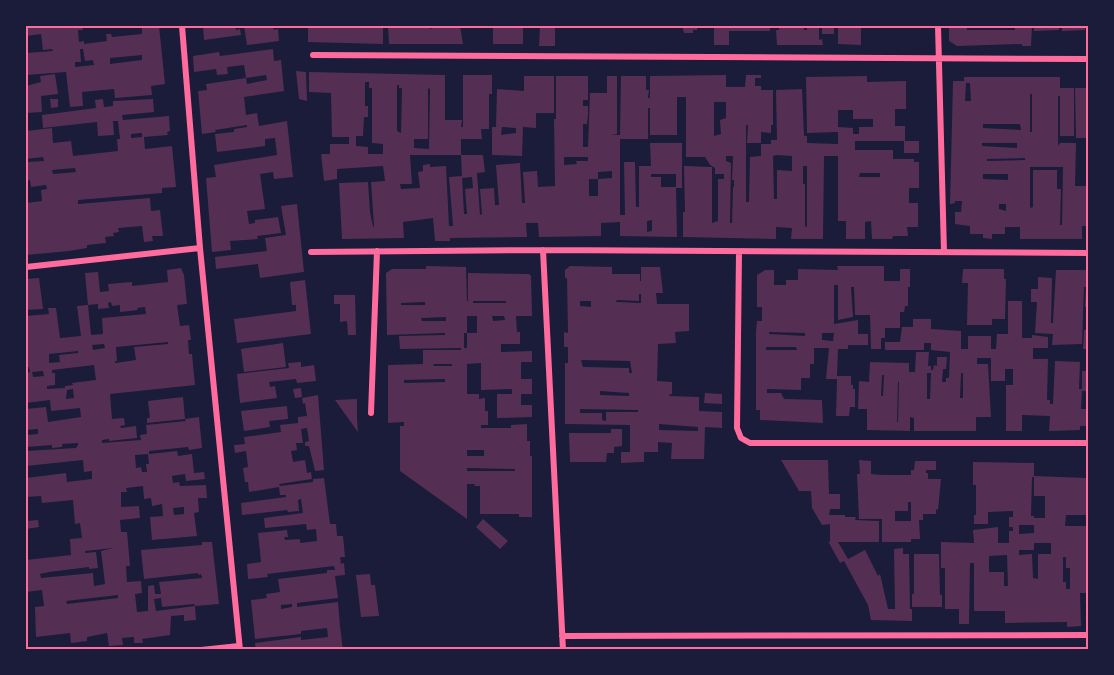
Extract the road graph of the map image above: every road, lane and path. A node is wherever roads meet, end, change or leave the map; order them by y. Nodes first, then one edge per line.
1 (182, 26) edge
2 (938, 26) edge
3 (313, 55) dead end
4 (938, 58) junction
5 (1089, 58) edge
6 (200, 248) junction
7 (543, 250) junction
8 (377, 251) junction
9 (311, 252) dead end
10 (739, 252) junction
11 (944, 252) junction
12 (1089, 253) edge
13 (26, 267) edge
14 (371, 412) dead end
15 (1089, 444) edge
16 (1089, 635) edge
17 (562, 636) junction
18 (239, 648) edge
19 (201, 650) edge
20 (563, 650) edge

1 - 6 street
2 - 4 street
3 - 4 street
4 - 5 street
4 - 11 street
6 - 13 street
6 - 18 street
7 - 8 street
7 - 10 street
7 - 17 street
8 - 9 street
8 - 14 street
10 - 11 street
10 - 15 street
11 - 12 street
16 - 17 street
17 - 20 street
18 - 19 street

